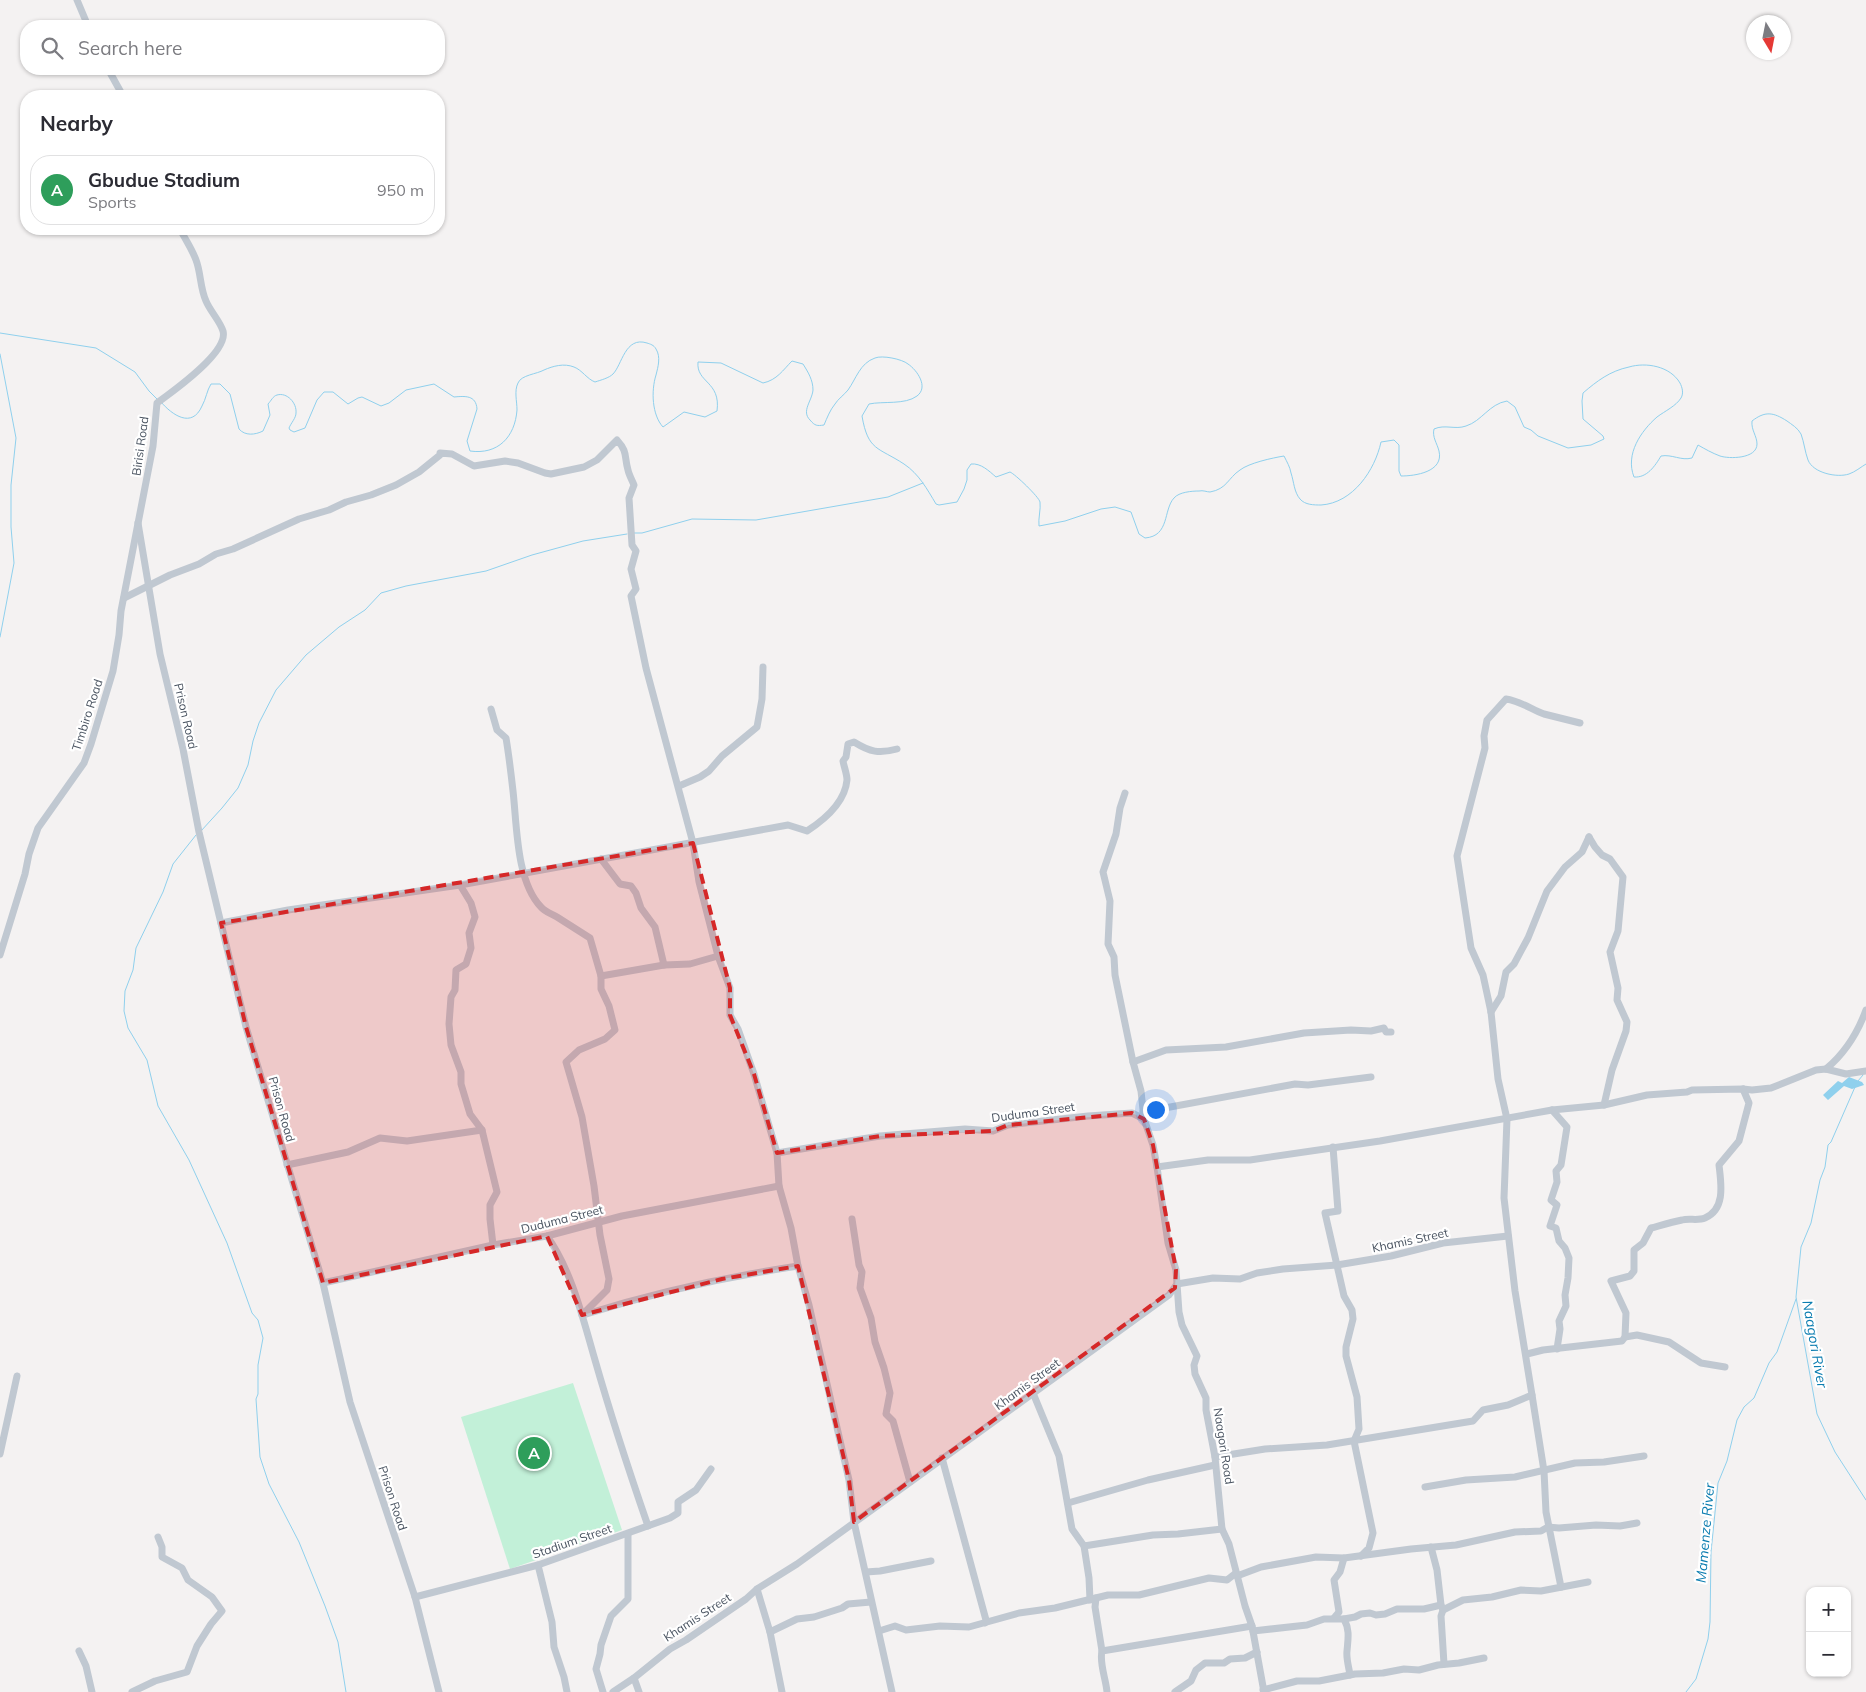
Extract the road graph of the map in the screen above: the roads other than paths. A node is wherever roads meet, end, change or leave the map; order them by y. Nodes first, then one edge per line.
1 (77, 0) edge
2 (85, 20) edge
3 (111, 75) edge
4 (120, 90) edge
5 (183, 235) edge
6 (138, 523) junction
7 (148, 585) junction
8 (124, 598) junction
9 (763, 667) dead end
10 (491, 709) dead end
11 (1580, 723) dead end
12 (897, 749) dead end
13 (679, 786) junction
14 (1125, 793) dead end
15 (693, 843) junction
16 (601, 859) junction
17 (524, 872) junction
18 (460, 885) junction
19 (221, 923) junction
20 (0, 955) edge
21 (718, 956) junction
22 (664, 965) junction
23 (601, 976) junction
24 (1866, 1010) edge
25 (1491, 1012) junction
26 (1391, 1032) dead end
27 (1133, 1062) junction
28 (1826, 1069) junction
29 (1866, 1071) edge
30 (1371, 1077) dead end
31 (1743, 1089) junction
32 (1604, 1105) junction
33 (1552, 1110) junction
34 (1143, 1112) junction
35 (1132, 1113) junction
36 (1507, 1119) junction
37 (482, 1130) junction
38 (1333, 1148) junction
39 (776, 1154) junction
40 (286, 1165) junction
41 (1157, 1167) junction
42 (779, 1186) junction
43 (852, 1220) dead end
44 (598, 1221) junction
45 (547, 1236) junction
46 (1508, 1236) junction
47 (493, 1245) junction
48 (1337, 1265) junction
49 (798, 1266) junction
50 (323, 1282) junction
51 (1177, 1284) junction
52 (582, 1315) junction
53 (1626, 1337) junction
54 (1556, 1349) junction
55 (1527, 1354) junction
56 (1725, 1367) dead end
57 (17, 1376) dead end
58 (1033, 1393) junction
59 (1532, 1395) junction
60 (1354, 1441) junction
61 (0, 1454) edge
62 (1644, 1456) dead end
63 (942, 1458) junction
64 (1215, 1461) junction
65 (711, 1469) dead end
66 (1544, 1471) junction
67 (910, 1482) junction
68 (1425, 1487) dead end
69 (1068, 1503) junction
70 (854, 1522) junction
71 (1637, 1523) dead end
72 (648, 1526) junction
73 (1548, 1527) junction
74 (1222, 1529) junction
75 (628, 1534) junction
76 (158, 1537) dead end
77 (1084, 1546) junction
78 (1431, 1547) junction
79 (1361, 1556) junction
80 (1344, 1558) junction
81 (930, 1561) dead end
82 (538, 1565) junction
83 (866, 1572) junction
84 (1236, 1575) junction
85 (1588, 1582) dead end
86 (1561, 1587) junction
87 (757, 1588) junction
88 (415, 1597) junction
89 (1093, 1599) junction
90 (871, 1602) junction
91 (1442, 1608) junction
92 (1334, 1618) junction
93 (1344, 1619) junction
94 (985, 1623) junction
95 (1253, 1628) junction
96 (879, 1631) junction
97 (770, 1632) junction
98 (79, 1651) dead end
99 (1102, 1651) junction
100 (1257, 1652) junction
101 (1484, 1658) dead end
102 (1444, 1664) junction
103 (1350, 1676) junction
104 (634, 1678) junction
105 (1264, 1691) edge
106 (92, 1692) edge
107 (132, 1692) edge
108 (439, 1692) edge
109 (567, 1692) edge
110 (603, 1692) edge
111 (613, 1692) edge
112 (639, 1692) edge
113 (782, 1692) edge
114 (892, 1692) edge
115 (1107, 1692) edge
116 (1175, 1692) edge

1 - 2 street
3 - 4 street
5 - 6 street, Birisi Road
6 - 7 street, Prison Road
6 - 8 street, Timbiro Road
7 - 8 street
7 - 13 street
7 - 19 street, Prison Road
8 - 20 street, Timbiro Road
9 - 13 street
10 - 17 street
11 - 25 street
12 - 15 street
13 - 15 street
14 - 27 street, Naagori Road
15 - 16 street
15 - 21 street
16 - 17 street
16 - 22 street
17 - 18 street
17 - 23 street
18 - 19 street
18 - 37 street
19 - 40 street, Prison Road
21 - 22 street
21 - 39 street
22 - 23 street
23 - 44 street
24 - 28 street
25 - 32 street
25 - 36 street
26 - 27 street
27 - 34 street, Naagori Road
28 - 29 street
28 - 31 street
30 - 34 street
31 - 32 street
31 - 53 street
32 - 33 street
33 - 36 street
33 - 54 street
34 - 35 street
34 - 35 street
34 - 41 street, Naagori Road
35 - 39 street, Duduma Street
36 - 38 street
36 - 46 street
37 - 40 street
37 - 47 street
38 - 41 street
38 - 48 street
39 - 42 street
40 - 50 street, Prison Road
41 - 51 street, Naagori Road
42 - 44 street, Duduma Street
42 - 49 street
43 - 67 street
44 - 45 street, Duduma Street
44 - 52 street
45 - 47 street, Duduma Street
45 - 52 street
46 - 48 street, Khamis Street
46 - 55 street
47 - 50 street, Duduma Street
48 - 51 street, Khamis Street
48 - 60 street
49 - 52 street
49 - 70 street
50 - 88 street, Prison Road
51 - 58 street, Khamis Street
51 - 64 street, Naagori Road
52 - 72 street
53 - 54 street
53 - 56 street
54 - 55 street
55 - 59 street
57 - 61 street
58 - 63 street, Khamis Street
58 - 69 street
59 - 60 street
59 - 66 street
60 - 64 street
60 - 79 street
62 - 66 street
63 - 67 street, Khamis Street
63 - 94 street
64 - 69 street
64 - 74 street, Naagori Road
65 - 72 street, Stadium Street
66 - 68 street
66 - 73 street
67 - 70 street, Khamis Street
69 - 77 street
70 - 83 street
70 - 87 street, Khamis Street
71 - 73 street
72 - 75 street, Stadium Street
73 - 78 street
73 - 86 street
74 - 77 street
74 - 84 street, Naagori Road
75 - 82 street, Stadium Street
75 - 110 street
76 - 107 street
77 - 89 street
78 - 79 street
78 - 91 street
79 - 80 street
80 - 84 street
80 - 92 street
81 - 83 street
82 - 88 street, Stadium Street
82 - 109 street
83 - 90 street
84 - 89 street
84 - 95 street, Naagori Road
85 - 86 street
86 - 91 street
87 - 97 street
87 - 104 street, Khamis Street
88 - 108 street, Prison Road
89 - 94 street
89 - 99 street
90 - 96 street
90 - 97 street
91 - 93 street
91 - 102 street
92 - 93 street
92 - 95 street
93 - 103 street
94 - 96 street
95 - 99 street
95 - 100 street, Naagori Road
96 - 114 street
97 - 113 street
98 - 106 street
99 - 115 street
100 - 105 street, Naagori Road
100 - 116 street
101 - 102 street
102 - 103 street
103 - 105 street
104 - 111 street, Khamis Street
104 - 112 street

